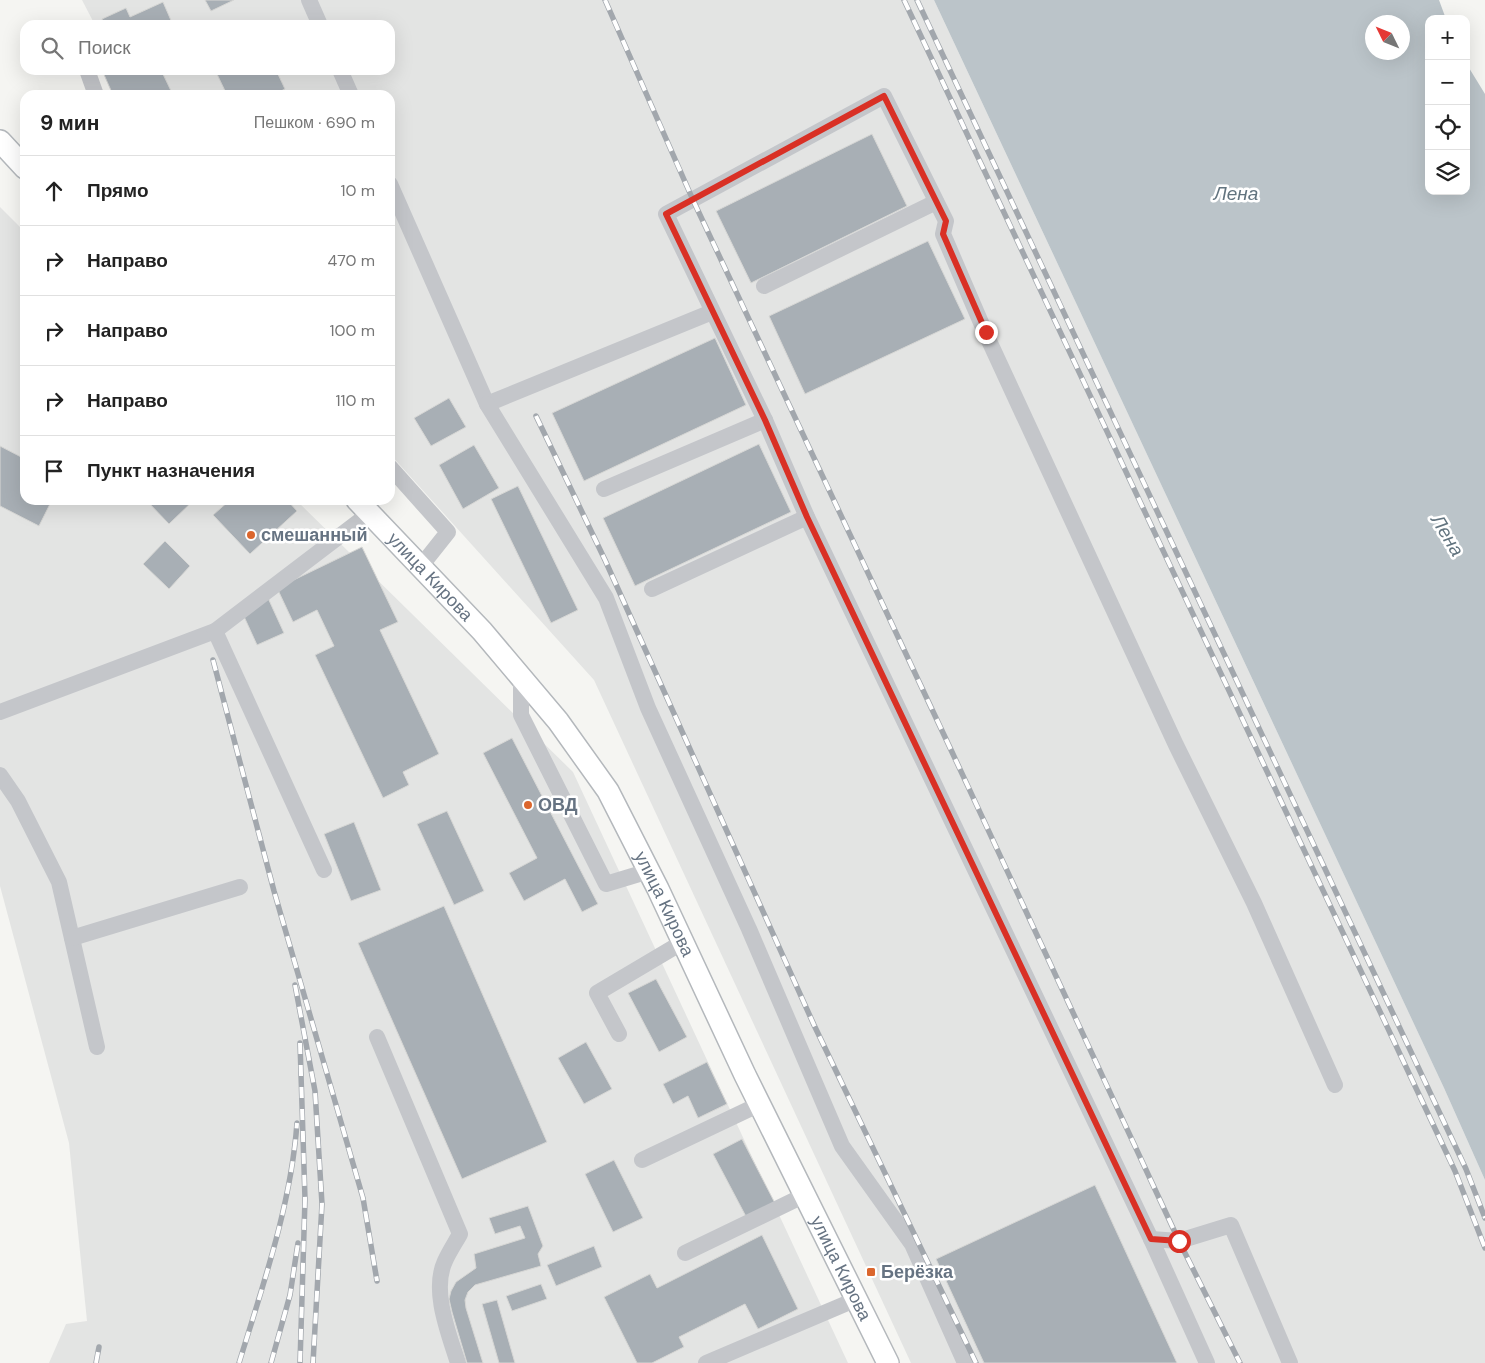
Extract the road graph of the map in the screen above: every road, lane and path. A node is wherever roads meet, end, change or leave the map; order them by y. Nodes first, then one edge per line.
1 (309, 0) edge
2 (318, 20) edge
3 (88, 75) edge
4 (342, 75) edge
5 (94, 90) edge
6 (349, 90) edge
7 (2, 146) edge
8 (20, 163) edge
9 (395, 195) edge
10 (936, 202) junction
11 (764, 286) dead end
12 (712, 312) junction
13 (487, 404) junction
14 (765, 420) junction
15 (395, 473) edge
16 (604, 489) dead end
17 (364, 507) edge
18 (807, 517) junction
19 (421, 566) junction
20 (652, 589) dead end
21 (215, 631) junction
22 (521, 677) junction
23 (0, 712) edge
24 (0, 775) edge
25 (324, 870) dead end
26 (649, 870) junction
27 (240, 887) dead end
28 (72, 938) junction
29 (683, 942) junction
30 (618, 1034) dead end
31 (377, 1037) dead end
32 (97, 1046) dead end
33 (1336, 1085) dead end
34 (760, 1104) junction
35 (642, 1160) dead end
36 (805, 1195) junction
37 (1151, 1239) junction
38 (685, 1253) dead end
39 (857, 1299) junction
40 (458, 1363) edge
41 (706, 1363) edge
42 (888, 1363) edge
43 (965, 1363) edge
44 (1207, 1363) edge
45 (1290, 1363) edge

1 - 2 lane
3 - 5 lane
4 - 6 lane
7 - 8 main road
9 - 13 lane
10 - 11 lane
10 - 12 lane
10 - 33 lane
12 - 13 lane
12 - 14 lane
13 - 43 lane
14 - 16 lane
14 - 18 lane
15 - 19 lane
17 - 19 main road, улица Кирова
17 - 21 lane
18 - 20 lane
18 - 37 lane
19 - 22 main road, улица Кирова
21 - 23 lane
21 - 25 lane
22 - 26 main road, улица Кирова
22 - 26 lane
24 - 28 lane
26 - 29 main road, улица Кирова
27 - 28 lane
28 - 32 lane
29 - 30 lane
29 - 34 main road, улица Кирова
31 - 40 lane
34 - 35 lane
34 - 36 main road, улица Кирова
36 - 38 lane
36 - 39 main road, улица Кирова
37 - 44 lane
37 - 45 lane
39 - 41 lane
39 - 42 main road, улица Кирова

